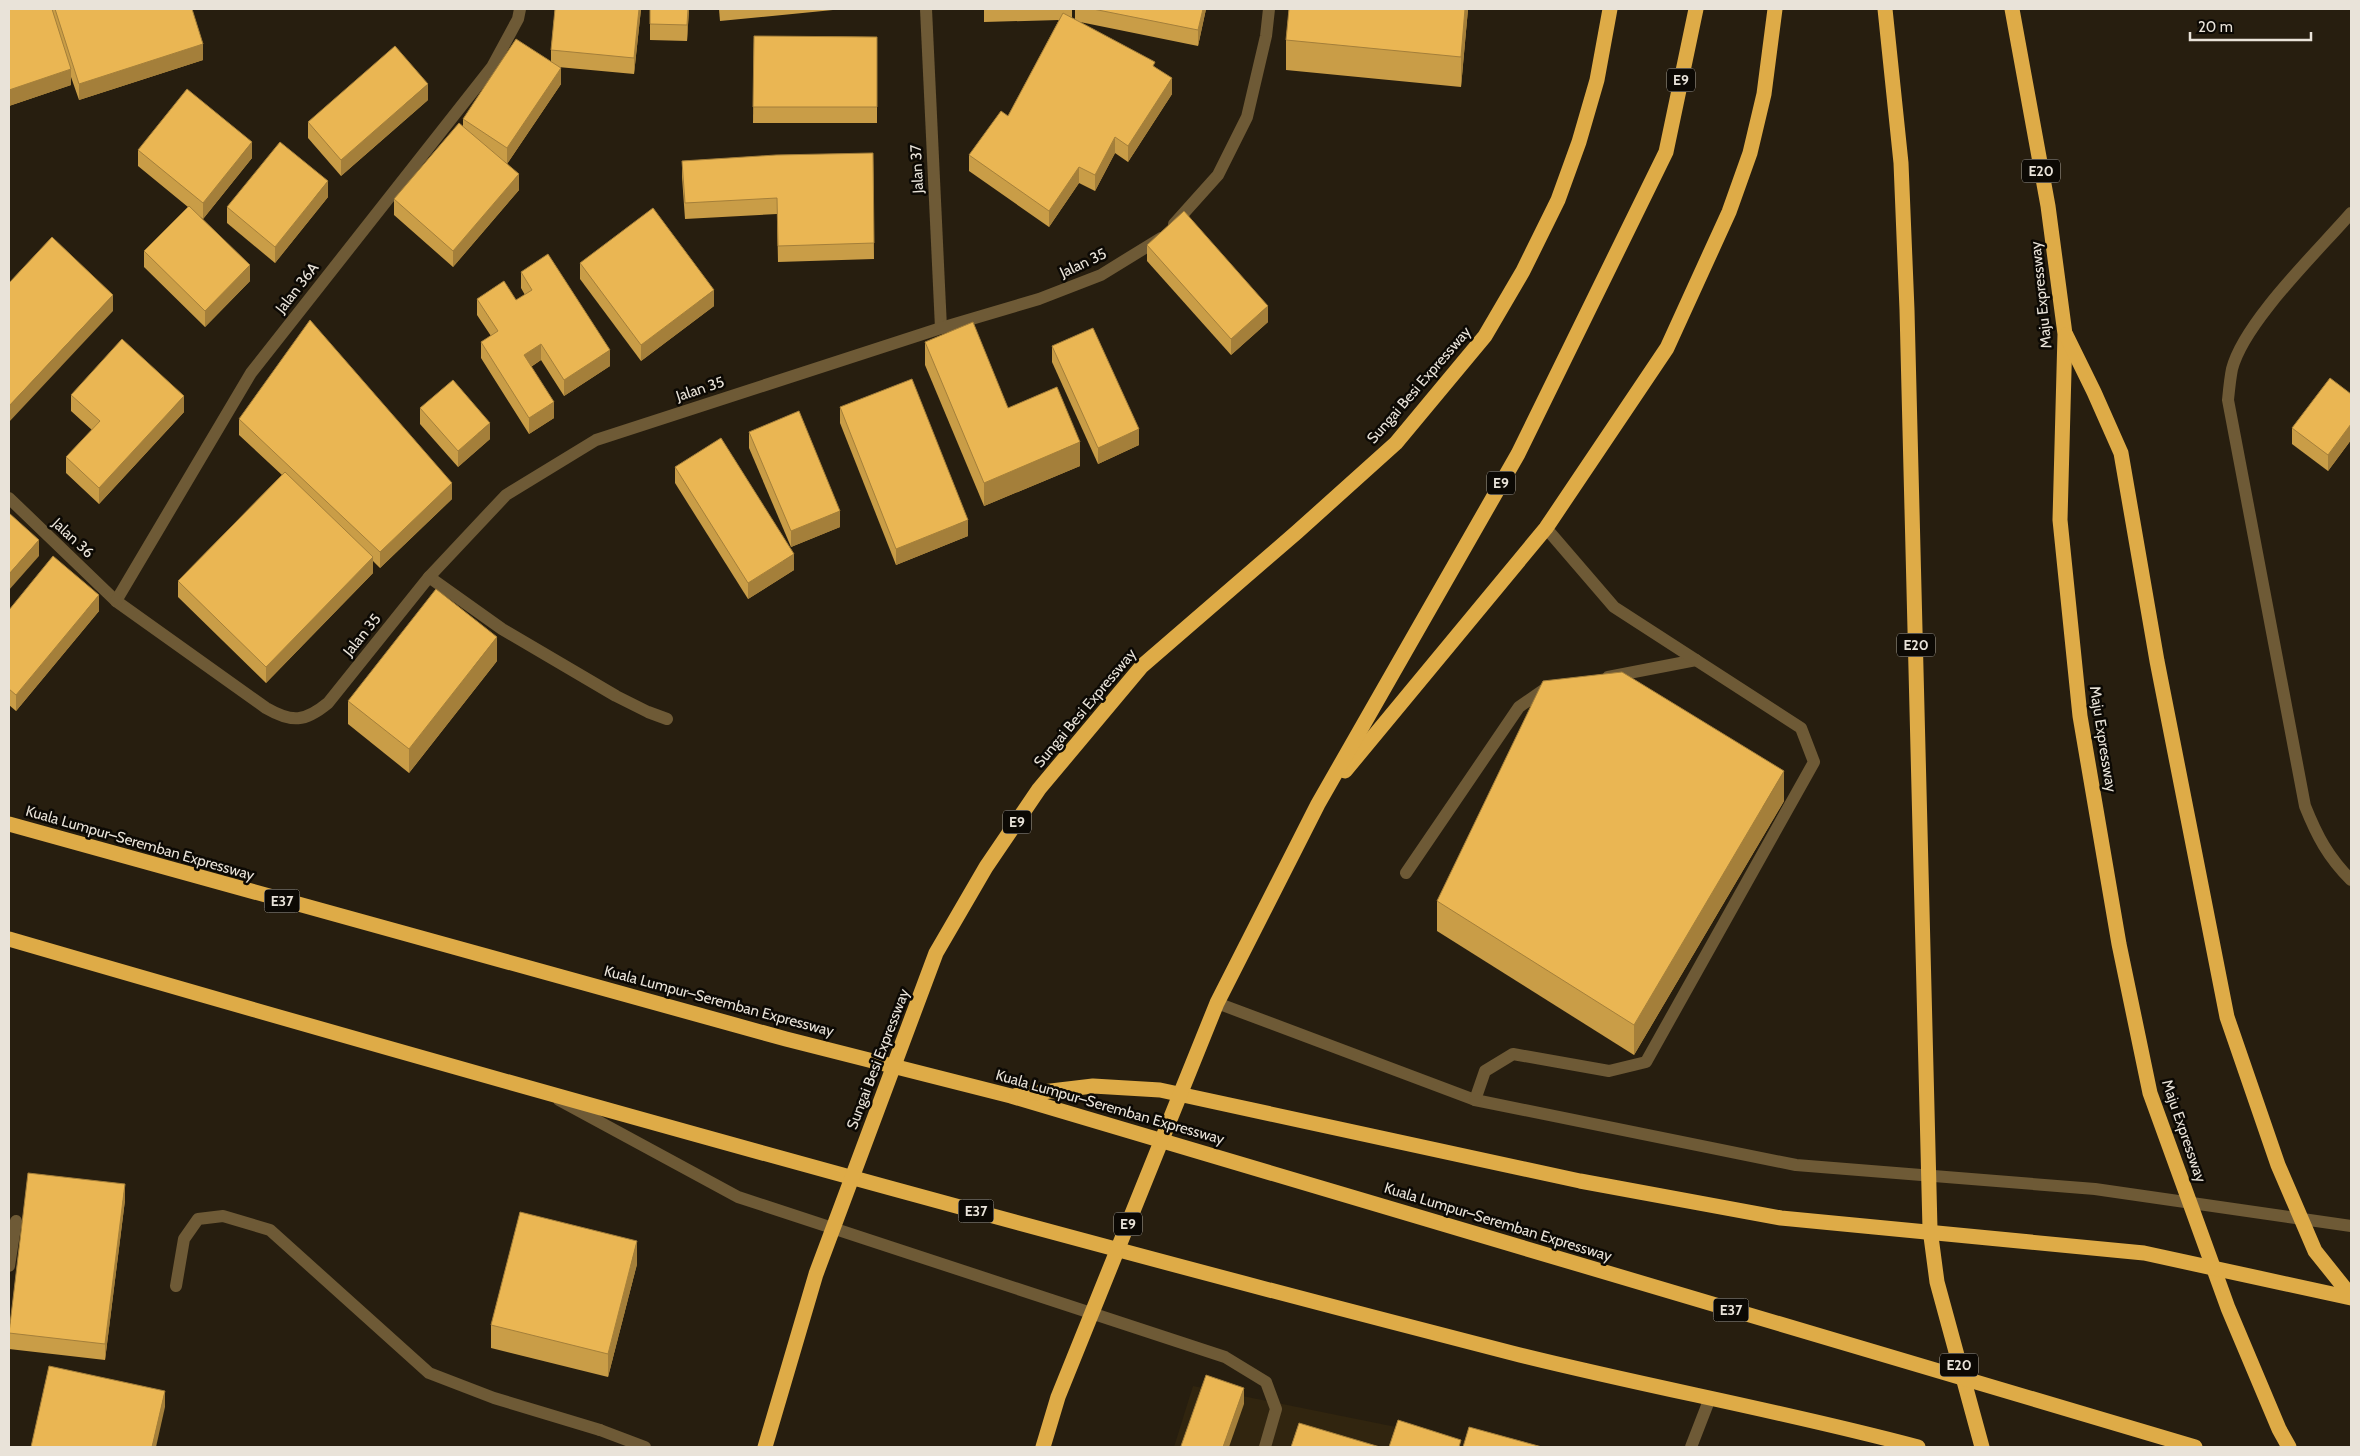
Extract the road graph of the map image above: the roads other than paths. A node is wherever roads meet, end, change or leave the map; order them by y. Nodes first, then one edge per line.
1 (520, 9) edge
2 (926, 9) edge
3 (1269, 9) edge
4 (1610, 9) edge
5 (1696, 9) edge
6 (1775, 9) edge
7 (1885, 9) edge
8 (2012, 9) edge
9 (2351, 213) edge
10 (941, 328) junction
11 (2065, 334) junction
12 (9, 498) edge
13 (1546, 528) junction
14 (429, 577) junction
15 (116, 600) junction
16 (1696, 660) junction
17 (1592, 680) edge
18 (1564, 685) edge
19 (667, 719) dead end
20 (1318, 804) junction
21 (9, 824) edge
22 (1406, 874) dead end
23 (2351, 880) edge
24 (9, 939) edge
25 (1217, 1003) junction
26 (544, 1092) junction
27 (1011, 1096) junction
28 (1475, 1100) junction
29 (16, 1221) dead end
30 (2351, 1226) edge
31 (9, 1266) edge
32 (176, 1286) dead end
33 (2351, 1297) edge
34 (1710, 1398) junction
35 (645, 1447) edge
36 (765, 1447) edge
37 (1043, 1447) edge
38 (1265, 1447) edge
39 (1691, 1447) edge
40 (1918, 1447) edge
41 (1982, 1447) edge
42 (2195, 1447) edge
43 (2289, 1447) edge

1 - 15 street, Jalan 36A
2 - 10 street, Jalan 37
3 - 10 street, Jalan 35
4 - 36 highway, Sungai Besi Expressway / E9
5 - 20 highway, E9
6 - 13 highway
7 - 41 highway, E20
8 - 11 highway, Maju Expressway / E20
9 - 23 street
10 - 14 street, Jalan 35
11 - 33 highway
11 - 43 highway, Maju Expressway / E20
12 - 15 street, Jalan 36
13 - 16 street
13 - 20 highway
14 - 15 street, Jalan 35
14 - 19 street
16 - 17 street
16 - 28 street
18 - 22 street
20 - 25 highway, E9
21 - 27 highway, Kuala Lumpur–Seremban Expressway / E37
24 - 26 highway, E37
25 - 28 street
25 - 37 highway, E9
26 - 34 highway, E37
26 - 38 street
27 - 33 highway
27 - 42 highway, Kuala Lumpur–Seremban Expressway / E37
28 - 30 street
29 - 31 street
32 - 35 street
34 - 39 street
34 - 40 highway, E37

